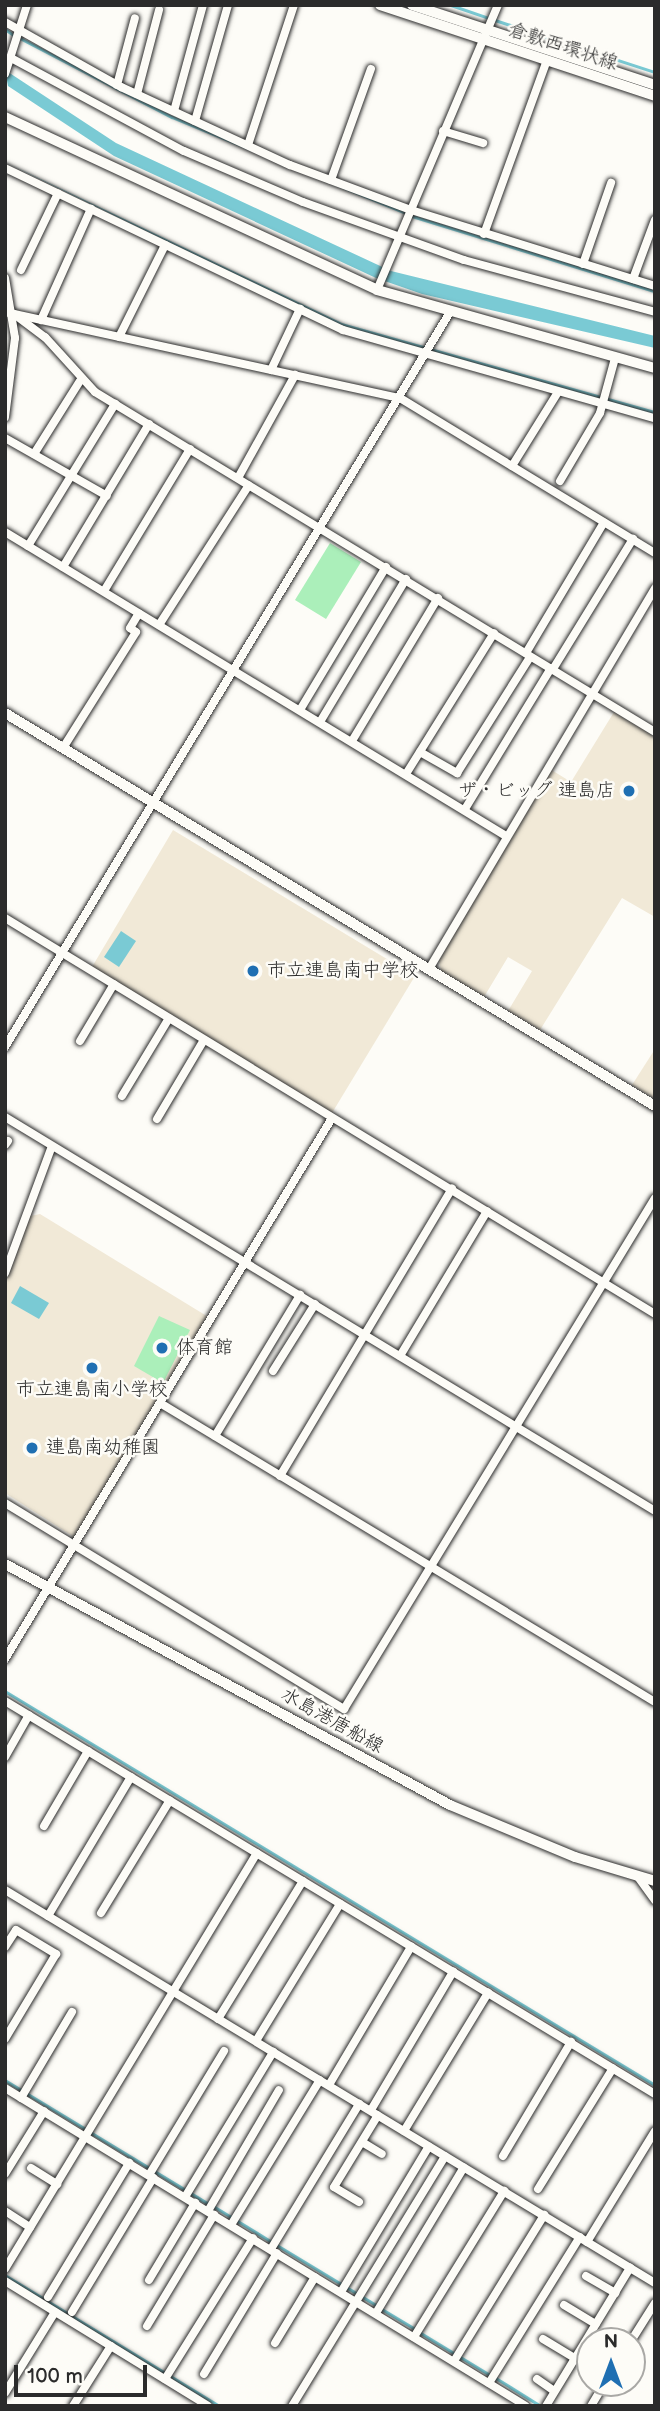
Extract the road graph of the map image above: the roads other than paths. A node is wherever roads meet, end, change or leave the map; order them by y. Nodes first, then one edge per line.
1 (27, 5) edge
2 (203, 5) edge
3 (228, 5) edge
4 (294, 5) edge
5 (380, 5) edge
6 (412, 5) edge
7 (498, 5) edge
8 (159, 10) dead end
9 (135, 18) dead end
10 (5, 22) edge
11 (489, 26) junction
12 (20, 35) junction
13 (547, 60) junction
14 (8, 66) edge
15 (371, 69) dead end
16 (117, 85) junction
17 (655, 85) edge
18 (137, 94) junction
19 (655, 96) edge
20 (174, 111) junction
21 (5, 117) edge
22 (195, 121) junction
23 (443, 131) junction
24 (484, 143) dead end
25 (248, 145) junction
26 (5, 168) edge
27 (331, 180) junction
28 (611, 183) dead end
29 (58, 193) junction
30 (91, 209) junction
31 (409, 213) junction
32 (655, 220) edge
33 (484, 234) junction
34 (400, 235) junction
35 (165, 244) junction
36 (583, 264) junction
37 (21, 270) dead end
38 (5, 278) edge
39 (633, 279) junction
40 (655, 286) edge
41 (378, 288) junction
42 (300, 309) junction
43 (655, 312) edge
44 (10, 313) edge
45 (449, 314) junction
46 (41, 320) junction
47 (119, 337) junction
48 (427, 351) junction
49 (615, 358) junction
50 (655, 368) edge
51 (271, 370) junction
52 (295, 375) junction
53 (80, 381) junction
54 (558, 392) junction
55 (400, 398) junction
56 (603, 401) junction
57 (115, 404) junction
58 (5, 418) edge
59 (655, 418) edge
60 (149, 424) junction
61 (5, 438) edge
62 (190, 449) junction
63 (34, 454) junction
64 (512, 466) junction
65 (72, 475) junction
66 (238, 478) junction
67 (560, 481) dead end
68 (249, 485) junction
69 (107, 496) junction
70 (604, 522) junction
71 (320, 528) junction
72 (5, 532) edge
73 (633, 539) junction
74 (28, 546) junction
75 (655, 553) edge
76 (63, 567) junction
77 (386, 568) junction
78 (406, 579) junction
79 (655, 588) edge
80 (104, 591) junction
81 (438, 598) junction
82 (139, 613) junction
83 (159, 625) junction
84 (494, 633) junction
85 (528, 655) junction
86 (552, 669) junction
87 (234, 670) junction
88 (591, 692) junction
89 (300, 710) junction
90 (5, 712) edge
91 (320, 722) junction
92 (655, 732) edge
93 (352, 741) junction
94 (63, 748) junction
95 (420, 751) junction
96 (407, 774) junction
97 (155, 803) junction
98 (465, 809) junction
99 (506, 836) junction
100 (5, 918) edge
101 (63, 953) junction
102 (429, 969) junction
103 (114, 984) junction
104 (169, 1018) junction
105 (204, 1040) junction
106 (80, 1041) dead end
107 (5, 1047) edge
108 (122, 1096) dead end
109 (655, 1106) edge
110 (5, 1117) edge
111 (332, 1118) junction
112 (157, 1119) dead end
113 (52, 1146) junction
114 (452, 1189) junction
115 (655, 1198) edge
116 (487, 1211) junction
117 (246, 1263) junction
118 (5, 1273) edge
119 (604, 1283) junction
120 (300, 1296) junction
121 (315, 1304) junction
122 (655, 1314) edge
123 (363, 1334) junction
124 (400, 1356) junction
125 (273, 1371) dead end
126 (160, 1403) junction
127 (517, 1427) junction
128 (215, 1436) junction
129 (280, 1476) junction
130 (5, 1503) edge
131 (655, 1511) edge
132 (73, 1545) junction
133 (5, 1564) edge
134 (431, 1567) junction
135 (49, 1587) junction
136 (5, 1659) edge
137 (5, 1701) edge
138 (655, 1702) edge
139 (29, 1715) junction
140 (88, 1751) junction
141 (5, 1757) edge
142 (131, 1777) junction
143 (170, 1800) junction
144 (44, 1826) dead end
145 (257, 1853) junction
146 (638, 1877) junction
147 (303, 1881) junction
148 (655, 1881) edge
149 (5, 1890) edge
150 (655, 1900) edge
151 (340, 1904) junction
152 (101, 1913) dead end
153 (48, 1916) junction
154 (5, 1947) edge
155 (411, 1947) junction
156 (453, 1972) junction
157 (174, 1993) junction
158 (488, 1993) junction
159 (72, 2012) dead end
160 (218, 2019) junction
161 (5, 2039) edge
162 (256, 2041) junction
163 (570, 2042) junction
164 (224, 2051) dead end
165 (273, 2052) junction
166 (613, 2068) junction
167 (320, 2080) junction
168 (328, 2085) junction
169 (5, 2088) edge
170 (279, 2090) dead end
171 (24, 2094) junction
172 (655, 2094) edge
173 (359, 2104) junction
174 (44, 2111) junction
175 (374, 2113) junction
176 (404, 2131) junction
177 (655, 2131) edge
178 (88, 2133) junction
179 (362, 2142) junction
180 (429, 2146) junction
181 (382, 2154) dead end
182 (445, 2156) junction
183 (503, 2156) dead end
184 (129, 2163) junction
185 (464, 2167) junction
186 (32, 2168) dead end
187 (152, 2173) junction
188 (5, 2174) edge
189 (57, 2184) junction
190 (538, 2189) dead end
191 (503, 2191) junction
192 (187, 2193) junction
193 (359, 2202) dead end
194 (195, 2203) junction
195 (211, 2209) junction
196 (5, 2211) edge
197 (544, 2215) junction
198 (233, 2222) junction
199 (30, 2227) junction
200 (253, 2238) junction
201 (584, 2240) junction
202 (274, 2248) junction
203 (630, 2268) junction
204 (5, 2269) edge
205 (586, 2276) dead end
206 (315, 2277) junction
207 (149, 2280) dead end
208 (5, 2281) edge
209 (655, 2283) edge
210 (343, 2289) junction
211 (615, 2293) junction
212 (48, 2297) dead end
213 (358, 2297) junction
214 (655, 2303) edge
215 (564, 2305) dead end
216 (378, 2309) junction
217 (55, 2312) junction
218 (72, 2312) dead end
219 (596, 2324) junction
220 (147, 2326) dead end
221 (640, 2327) edge
222 (416, 2333) junction
223 (543, 2339) dead end
224 (275, 2343) dead end
225 (111, 2346) junction
226 (456, 2357) junction
227 (575, 2358) junction
228 (204, 2374) dead end
229 (167, 2376) junction
230 (491, 2379) junction
231 (537, 2379) dead end
232 (554, 2391) junction
233 (5, 2393) edge
234 (73, 2406) edge
235 (208, 2406) edge
236 (292, 2406) edge
237 (526, 2406) edge
238 (546, 2406) edge

1 - 12 street
2 - 20 street
3 - 22 street
4 - 25 street
5 - 11 main road, 倉敷西環状線
6 - 11 main road, 倉敷西環状線
7 - 11 street
8 - 18 street
9 - 16 street
10 - 12 street
11 - 13 main road, 倉敷西環状線
11 - 17 main road, 倉敷西環状線
11 - 23 street
12 - 14 street
12 - 16 street
13 - 19 main road, 倉敷西環状線
13 - 33 street
14 - 34 street
15 - 27 street
16 - 18 street
18 - 20 street
20 - 22 street
21 - 41 street
22 - 25 street
23 - 24 street
23 - 31 street
25 - 27 street
26 - 29 street
27 - 31 street
28 - 36 street
29 - 30 street
29 - 37 street
30 - 35 street
30 - 46 street
31 - 33 street
31 - 34 street
32 - 39 street
33 - 36 street
34 - 41 street
34 - 43 street
35 - 42 street
35 - 47 street
36 - 39 street
38 - 44 street
39 - 40 street
41 - 45 street
42 - 48 street
42 - 51 street
44 - 46 street
44 - 53 street
44 - 58 street
45 - 48 street
45 - 49 street
46 - 47 street
47 - 51 street
48 - 54 street
48 - 55 street
49 - 50 street
49 - 56 street
51 - 52 street
52 - 55 street
52 - 66 street
53 - 57 street
53 - 63 street
54 - 56 street
54 - 64 street
55 - 64 street
55 - 71 street
56 - 59 street
56 - 67 street
57 - 60 street
57 - 65 street
60 - 62 street
60 - 69 street
61 - 63 street
62 - 66 street
62 - 80 street
63 - 65 street
64 - 70 street
65 - 69 street
65 - 74 street
66 - 68 street
68 - 71 street
68 - 83 street
69 - 76 street
70 - 73 street
70 - 85 street
71 - 77 street
71 - 87 street
72 - 74 street
73 - 75 street
73 - 86 street
74 - 76 street
76 - 80 street
77 - 78 street
77 - 89 street
78 - 81 street
78 - 91 street
79 - 88 street
80 - 82 street
81 - 84 street
81 - 93 street
82 - 83 street
82 - 94 street
83 - 87 street
84 - 85 street
84 - 95 street
85 - 86 street
85 - 95 street
86 - 88 street
86 - 98 street
87 - 89 street
87 - 97 street
88 - 92 street
88 - 99 street
89 - 91 street
90 - 94 street
91 - 93 street
93 - 96 street
94 - 97 street
95 - 96 street
96 - 98 street
97 - 101 street
97 - 102 street
98 - 99 street
99 - 102 street
100 - 101 street
101 - 103 street
101 - 107 street
102 - 109 street
103 - 104 street
103 - 106 street
104 - 105 street
104 - 108 street
105 - 111 street
105 - 112 street
110 - 113 street
111 - 114 street
111 - 117 street
113 - 117 street
113 - 118 street
114 - 116 street
114 - 123 street
115 - 119 street
116 - 119 street
116 - 124 street
117 - 120 street
117 - 126 street
119 - 122 street
119 - 127 street
120 - 121 street
120 - 128 street
121 - 123 street
121 - 125 street
123 - 124 street
123 - 129 street
124 - 127 street
126 - 128 street
126 - 132 street
127 - 131 street
127 - 134 street
128 - 129 street
129 - 134 street
130 - 132 street
132 - 134 street
132 - 135 street
133 - 135 main road, 水島港唐船線
134 - 138 street
135 - 136 street
135 - 146 main road, 水島港唐船線
137 - 139 street
139 - 140 street
139 - 141 street
140 - 142 street
140 - 144 street
142 - 143 street
142 - 153 street
143 - 145 street
143 - 152 street
145 - 147 street
145 - 157 street
146 - 148 main road, 水島港唐船線
146 - 150 street
147 - 151 street
147 - 160 street
149 - 153 street
151 - 155 street
151 - 162 street
153 - 157 street
154 - 161 street
155 - 156 street
155 - 168 street
156 - 158 street
156 - 175 street
157 - 160 street
157 - 178 street
158 - 163 street
158 - 176 street
159 - 171 street
160 - 162 street
162 - 165 street
163 - 166 street
163 - 183 street
164 - 187 street
165 - 167 street
165 - 192 street
166 - 172 street
166 - 190 street
167 - 168 street
167 - 198 street
168 - 173 street
169 - 171 street
170 - 195 street
171 - 174 street
173 - 175 street
173 - 202 street
174 - 178 street
174 - 188 street
175 - 176 street
175 - 179 street
176 - 180 street
177 - 201 street
178 - 184 street
178 - 189 street
179 - 181 street
179 - 193 street
180 - 182 street
180 - 210 street
182 - 185 street
182 - 213 street
184 - 187 street
184 - 212 street
185 - 191 street
185 - 216 street
186 - 189 street
187 - 192 street
187 - 218 street
189 - 199 street
191 - 197 street
191 - 222 street
192 - 194 street
194 - 195 street
194 - 207 street
195 - 198 street
195 - 220 street
196 - 199 street
197 - 201 street
197 - 226 street
198 - 200 street
199 - 204 street
200 - 202 street
200 - 229 street
201 - 203 street
201 - 230 street
202 - 206 street
202 - 228 street
203 - 209 street
203 - 211 street
205 - 211 street
206 - 210 street
206 - 224 street
208 - 217 street
210 - 213 street
211 - 219 street
213 - 216 street
213 - 236 street
214 - 221 street
215 - 219 street
216 - 222 street
217 - 225 street
217 - 233 street
219 - 227 street
222 - 226 street
223 - 227 street
225 - 229 street
225 - 234 street
226 - 230 street
227 - 232 street
229 - 235 street
230 - 237 street
231 - 232 street
232 - 238 street

